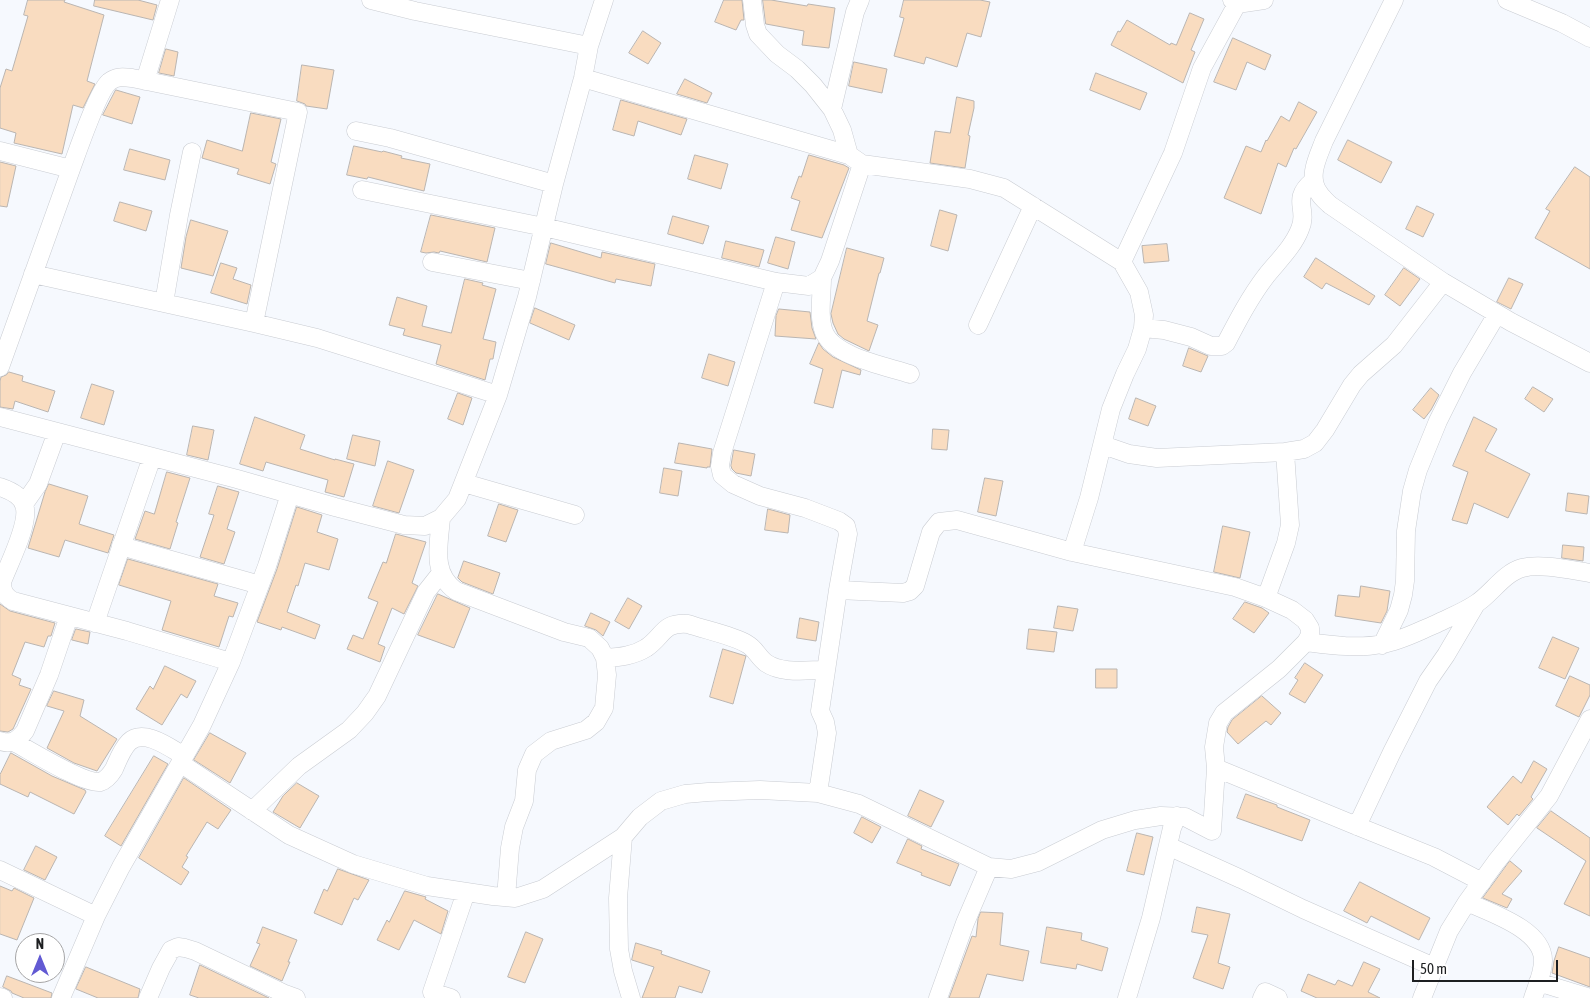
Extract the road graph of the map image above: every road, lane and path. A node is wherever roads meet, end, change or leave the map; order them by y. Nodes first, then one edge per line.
1 (170, 0) edge
2 (371, 0) edge
3 (604, 0) edge
4 (752, 0) edge
5 (860, 0) edge
6 (1264, 0) edge
7 (1394, 0) edge
8 (1507, 0) edge
9 (1235, 2) edge
10 (417, 5) edge
11 (1590, 38) edge
12 (589, 46) junction
13 (583, 78) junction
14 (144, 81) junction
15 (832, 109) junction
16 (356, 131) dead end
17 (0, 151) edge
18 (192, 152) dead end
19 (856, 159) junction
20 (71, 169) junction
21 (1313, 181) junction
22 (554, 184) junction
23 (362, 190) dead end
24 (1033, 206) junction
25 (544, 227) junction
26 (432, 262) dead end
27 (1122, 262) junction
28 (34, 274) junction
29 (822, 278) junction
30 (531, 281) junction
31 (776, 282) junction
32 (1444, 282) junction
33 (164, 303) junction
34 (1497, 314) junction
35 (254, 323) junction
36 (978, 326) dead end
37 (1143, 328) junction
38 (2, 356) edge
39 (1590, 363) edge
40 (910, 374) dead end
41 (498, 395) junction
42 (0, 417) edge
43 (57, 432) junction
44 (1103, 445) junction
45 (1285, 452) junction
46 (152, 457) junction
47 (464, 483) junction
48 (0, 487) edge
49 (290, 494) junction
50 (24, 504) junction
51 (575, 515) dead end
52 (441, 518) junction
53 (121, 546) junction
54 (1072, 552) junction
55 (441, 573) junction
56 (1590, 574) edge
57 (260, 585) junction
58 (838, 590) junction
59 (1266, 598) junction
60 (1476, 604) junction
61 (69, 616) junction
62 (95, 623) junction
63 (1306, 642) junction
64 (1382, 645) junction
65 (605, 658) junction
66 (231, 662) junction
67 (826, 670) junction
68 (1590, 719) edge
69 (7, 742) edge
70 (182, 760) junction
71 (1216, 768) junction
72 (818, 793) junction
73 (252, 811) junction
74 (1177, 816) junction
75 (1357, 826) junction
76 (623, 838) junction
77 (1168, 846) junction
78 (989, 866) junction
79 (0, 870) edge
80 (1482, 882) junction
81 (466, 892) junction
82 (506, 897) junction
83 (1468, 902) junction
84 (96, 916) junction
85 (1434, 967) junction
86 (1535, 990) edge
87 (61, 998) edge
88 (148, 998) edge
89 (296, 998) edge
90 (451, 998) edge
91 (631, 998) edge
92 (938, 998) edge
93 (1127, 998) edge
94 (1262, 998) edge
95 (1278, 998) edge
96 (1422, 998) edge
97 (1590, 998) edge

1 - 14 street
2 - 10 street
3 - 12 street
4 - 15 street
5 - 15 street
6 - 9 street
7 - 21 street
8 - 11 street
9 - 27 street
10 - 12 street
12 - 13 street
13 - 19 street
13 - 22 street
14 - 20 street
14 - 35 street
15 - 19 street
16 - 22 street
17 - 20 street
18 - 33 street
19 - 24 street
19 - 29 street
20 - 28 street
21 - 32 street
21 - 37 street
22 - 25 street
23 - 25 street
24 - 27 street
24 - 36 street
25 - 30 street
25 - 31 street
26 - 30 street
27 - 37 street
28 - 33 street
28 - 38 street
29 - 31 street
29 - 40 street
30 - 41 street
31 - 58 street
32 - 34 street
32 - 45 street
33 - 35 street
34 - 39 street
34 - 64 street
35 - 41 street
37 - 44 street
41 - 47 street
42 - 43 street
43 - 46 street
43 - 50 street
44 - 45 street
44 - 54 street
45 - 59 street
46 - 49 street
46 - 53 street
47 - 51 street
47 - 52 street
48 - 50 street
49 - 52 street
49 - 57 street
50 - 61 street
52 - 55 street
53 - 57 street
53 - 62 street
54 - 58 street
54 - 59 street
55 - 65 street
55 - 73 street
56 - 60 street
57 - 66 street
58 - 67 street
59 - 63 street
60 - 64 street
60 - 75 street
61 - 62 street
61 - 69 street
62 - 66 street
63 - 64 street
63 - 71 street
65 - 67 street
65 - 82 street
66 - 70 street
67 - 72 street
68 - 80 street
69 - 70 street
70 - 73 street
70 - 84 street
71 - 74 street
71 - 75 street
72 - 76 street
72 - 78 street
73 - 81 street
74 - 77 street
74 - 78 street
75 - 80 street
76 - 82 street
76 - 91 street
77 - 85 street
77 - 93 street
78 - 92 street
79 - 84 street
80 - 83 street
81 - 82 street
81 - 90 street
83 - 85 street
83 - 86 street
84 - 87 street
85 - 96 street
86 - 97 street
88 - 89 street
94 - 95 street

